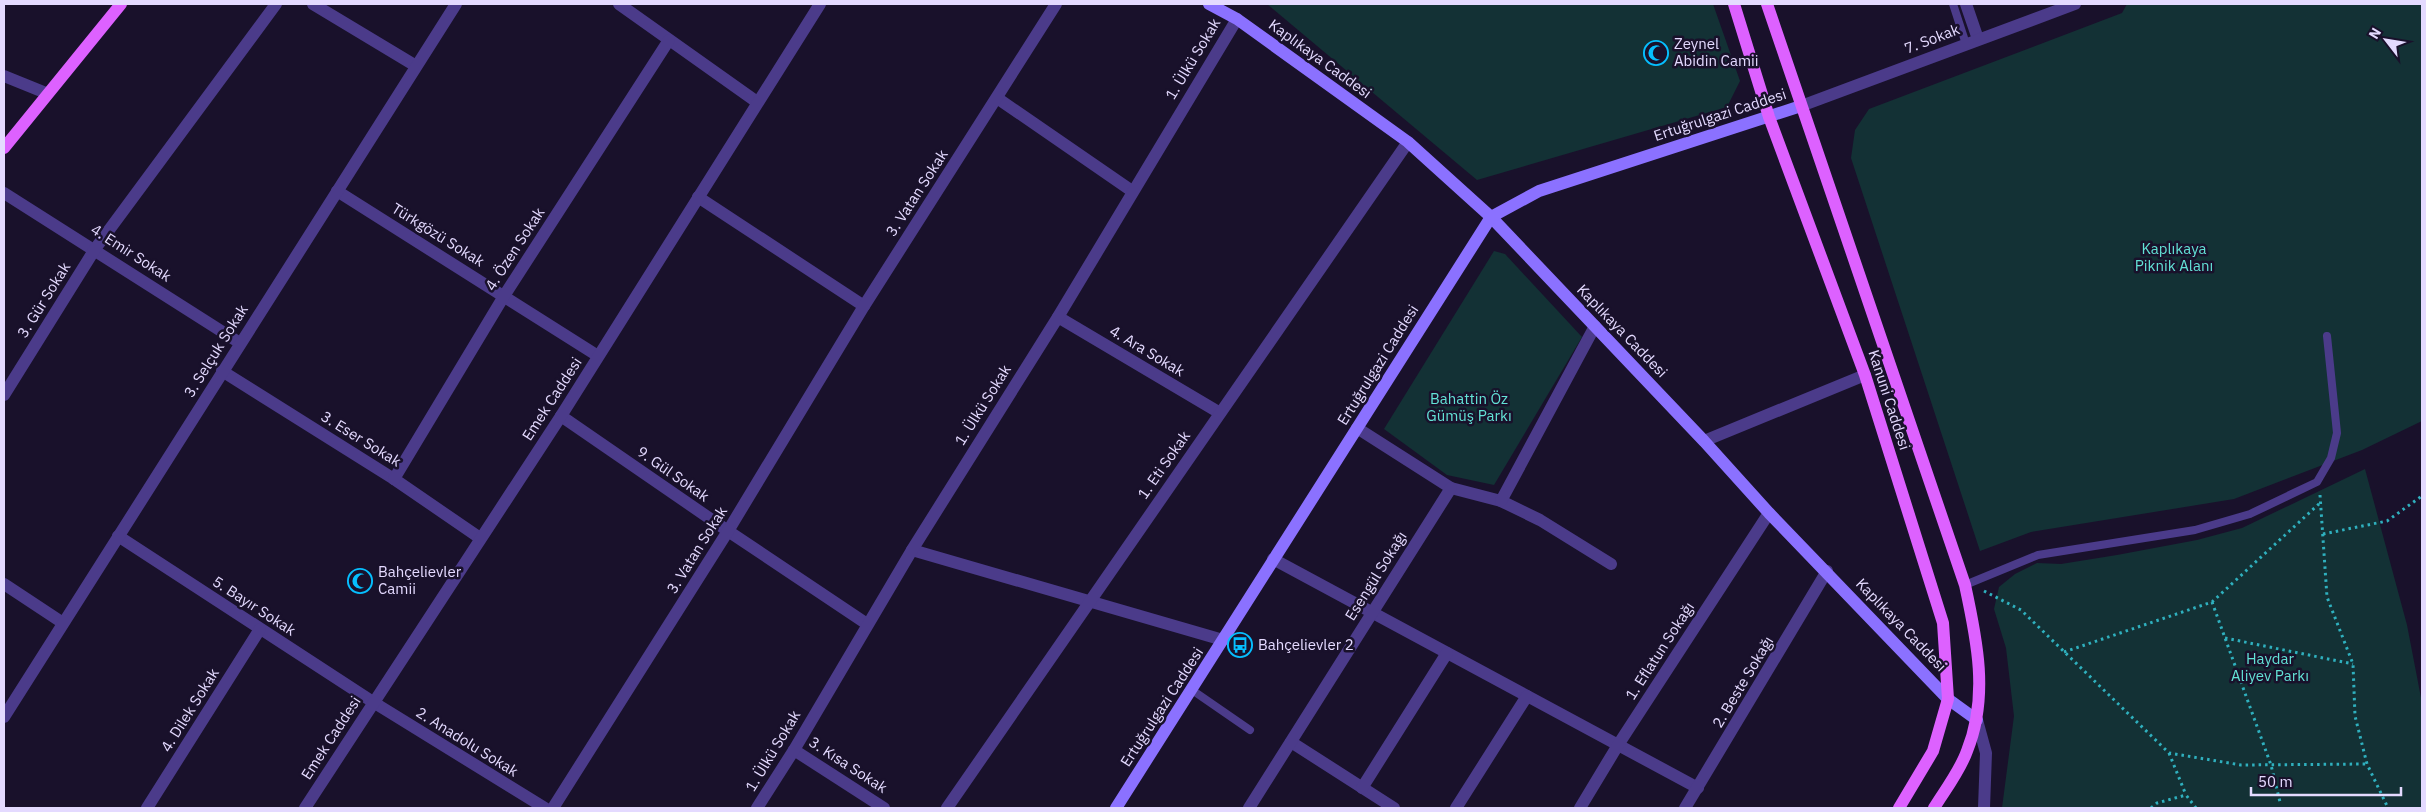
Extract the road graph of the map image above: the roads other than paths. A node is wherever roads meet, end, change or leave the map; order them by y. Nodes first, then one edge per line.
1 (119, 4) edge
2 (276, 4) edge
3 (313, 4) edge
4 (456, 4) edge
5 (619, 4) edge
6 (820, 4) edge
7 (1056, 4) edge
8 (1209, 4) edge
9 (1734, 4) edge
10 (1767, 4) edge
11 (1953, 4) edge
12 (1966, 4) edge
13 (2075, 4) edge
14 (632, 8) edge
15 (1237, 19) junction
16 (669, 40) junction
17 (1972, 41) junction
18 (416, 66) junction
19 (4, 76) edge
20 (46, 93) junction
21 (997, 98) junction
22 (758, 102) junction
23 (1801, 106) junction
24 (1768, 117) junction
25 (1408, 142) junction
26 (4, 148) edge
27 (337, 191) junction
28 (1132, 191) junction
29 (4, 193) edge
30 (698, 197) junction
31 (1491, 217) junction
32 (95, 249) junction
33 (504, 296) junction
34 (864, 306) junction
35 (1058, 317) junction
36 (1594, 326) junction
37 (2327, 336) dead end
38 (240, 343) junction
39 (598, 356) junction
40 (222, 371) junction
41 (1865, 375) junction
42 (4, 394) edge
43 (1220, 413) junction
44 (561, 416) junction
45 (1357, 428) junction
46 (1704, 441) junction
47 (394, 479) junction
48 (1451, 488) junction
49 (1501, 501) junction
50 (1769, 513) junction
51 (728, 531) junction
52 (118, 536) junction
53 (480, 538) junction
54 (912, 550) junction
55 (1273, 559) junction
56 (1611, 564) dead end
57 (1827, 572) junction
58 (4, 584) edge
59 (1965, 585) junction
60 (1088, 602) junction
61 (1372, 612) junction
62 (63, 623) junction
63 (867, 624) junction
64 (260, 629) junction
65 (1224, 640) junction
66 (1448, 653) junction
67 (1192, 690) junction
68 (1527, 696) junction
69 (1948, 698) junction
70 (373, 702) junction
71 (4, 717) edge
72 (1977, 720) junction
73 (1250, 730) dead end
74 (1291, 742) junction
75 (1618, 745) junction
76 (794, 750) junction
77 (1362, 788) junction
78 (1698, 788) junction
79 (1390, 807) edge
80 (147, 808) edge
81 (305, 808) edge
82 (544, 808) edge
83 (553, 808) edge
84 (758, 808) edge
85 (884, 808) edge
86 (947, 808) edge
87 (1116, 808) edge
88 (1249, 808) edge
89 (1456, 808) edge
90 (1580, 808) edge
91 (1686, 808) edge
92 (1899, 808) edge
93 (1934, 808) edge
94 (1984, 808) edge

1 - 20 main road
2 - 32 street, 3. Gür Sokak
3 - 18 street
4 - 18 street, 3. Selçuk Sokak
5 - 14 street
6 - 22 street, Emek Caddesi
7 - 21 street, 3. Vatan Sokak
8 - 15 main road, Kaplıkaya Caddesi
9 - 24 main road, Kanuni Caddesi
10 - 23 main road, Kanuni Caddesi
11 - 17 lane
12 - 17 street
13 - 17 street, 7. Sokak
14 - 16 street
15 - 25 main road, Kaplıkaya Caddesi
15 - 28 street, 1. Ülkü Sokak
16 - 22 street
16 - 33 street, 4. Özen Sokak
17 - 23 street, 7. Sokak
18 - 27 street, 3. Selçuk Sokak
19 - 20 street
20 - 26 main road
21 - 28 street
21 - 34 street, 3. Vatan Sokak
22 - 30 street, Emek Caddesi
23 - 24 main road, Ertuğrulgazi Caddesi
23 - 59 main road, Kanuni Caddesi
24 - 31 main road, Ertuğrulgazi Caddesi
24 - 41 main road, Kanuni Caddesi
25 - 31 main road, Kaplıkaya Caddesi
25 - 43 street, 1. Eti Sokak
27 - 33 street, Türkgözü Sokak
27 - 38 street, 3. Selçuk Sokak
28 - 35 street, 1. Ülkü Sokak
29 - 32 street, 4. Emir Sokak
30 - 34 street
30 - 39 street, Emek Caddesi
31 - 36 main road, Kaplıkaya Caddesi
31 - 45 main road, Ertuğrulgazi Caddesi
32 - 38 street, 4. Emir Sokak
32 - 42 street, 3. Gür Sokak
33 - 39 street, Türkgözü Sokak
33 - 47 street, 4. Özen Sokak
34 - 51 street, 3. Vatan Sokak
35 - 43 street, 4. Ara Sokak
35 - 54 street, 1. Ülkü Sokak
36 - 46 main road, Kaplıkaya Caddesi
36 - 49 street
37 - 59 lane
38 - 40 street, 3. Selçuk Sokak
39 - 44 street, Emek Caddesi
40 - 47 street, 3. Eser Sokak
40 - 52 street, 3. Selçuk Sokak
41 - 46 street
41 - 69 main road, Kanuni Caddesi
43 - 60 street, 1. Eti Sokak
44 - 51 street, 9. Gül Sokak
44 - 53 street, Emek Caddesi
45 - 48 street
45 - 55 main road, Ertuğrulgazi Caddesi
46 - 50 main road, Kaplıkaya Caddesi
47 - 53 street, 3. Eser Sokak
48 - 49 street
48 - 61 street, Esengül Sokağı
49 - 56 street
50 - 57 main road, Kaplıkaya Caddesi
50 - 75 street, 1. Eflatun Sokağı
51 - 63 street, 9. Gül Sokak
51 - 83 street, 3. Vatan Sokak
52 - 62 street, 3. Selçuk Sokak
52 - 64 street, 5. Bayır Sokak
53 - 70 street, Emek Caddesi
54 - 60 street
54 - 63 street, 1. Ülkü Sokak
55 - 61 street
55 - 65 main road, Ertuğrulgazi Caddesi
57 - 69 main road, Kaplıkaya Caddesi
57 - 78 street, 2. Beste Sokağı
58 - 62 street
59 - 72 main road, Kanuni Caddesi
60 - 65 street
60 - 86 street, 1. Eti Sokak
61 - 66 street
61 - 74 street, Esengül Sokağı
62 - 71 street, 3. Selçuk Sokak
63 - 76 street, 1. Ülkü Sokak
64 - 70 street, 5. Bayır Sokak
64 - 80 street, 4. Dilek Sokak
65 - 67 main road, Ertuğrulgazi Caddesi
66 - 68 street
66 - 77 street
67 - 73 lane
67 - 87 main road, Ertuğrulgazi Caddesi
68 - 75 street
68 - 89 street
69 - 72 main road, Kaplıkaya Caddesi
69 - 92 main road, Kanuni Caddesi
70 - 81 street, Emek Caddesi
70 - 82 street, 2. Anadolu Sokak
72 - 93 main road, Kanuni Caddesi
72 - 94 street
74 - 77 street
74 - 88 street, Esengül Sokağı
75 - 78 street
75 - 90 street, 1. Eflatun Sokağı
76 - 84 street, 1. Ülkü Sokak
76 - 85 street, 3. Kısa Sokak
77 - 79 street
78 - 91 street, 2. Beste Sokağı

